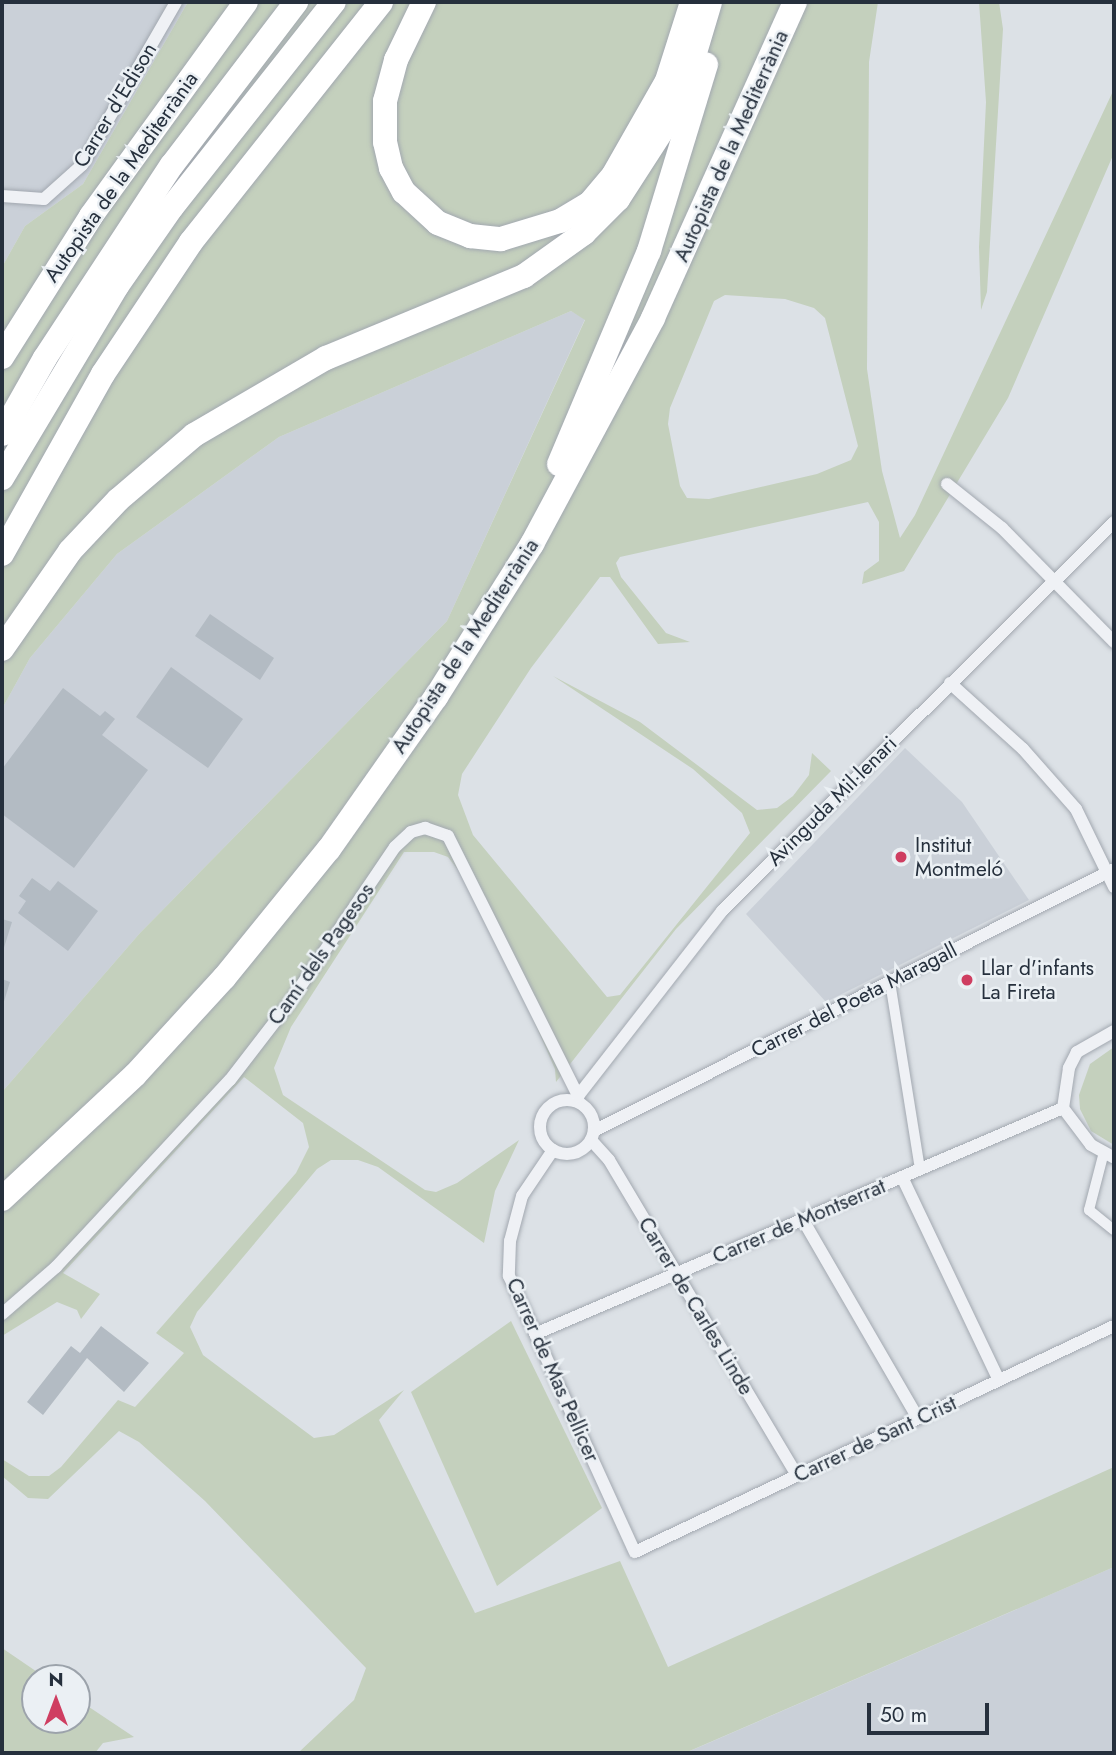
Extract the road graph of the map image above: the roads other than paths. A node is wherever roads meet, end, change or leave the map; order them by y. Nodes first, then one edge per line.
1 (176, 2) edge
2 (246, 2) edge
3 (296, 2) edge
4 (334, 2) edge
5 (381, 2) edge
6 (424, 2) edge
7 (692, 2) edge
8 (710, 2) edge
9 (722, 2) edge
10 (795, 2) edge
11 (2, 196) edge
12 (2, 357) edge
13 (2, 434) edge
14 (2, 478) edge
15 (947, 484) dead end
16 (1114, 522) edge
17 (2, 554) edge
18 (1055, 580) junction
19 (1114, 642) edge
20 (2, 649) edge
21 (950, 683) junction
22 (329, 849) junction
23 (1111, 871) edge
24 (1114, 887) edge
25 (890, 982) junction
26 (1114, 1031) edge
27 (578, 1100) junction
28 (1063, 1108) junction
29 (592, 1136) junction
30 (553, 1150) junction
31 (1109, 1155) edge
32 (920, 1169) junction
33 (902, 1177) junction
34 (2, 1199) edge
35 (803, 1220) junction
36 (1114, 1230) edge
37 (676, 1274) junction
38 (2, 1314) edge
39 (1114, 1326) edge
40 (535, 1334) junction
41 (999, 1380) junction
42 (918, 1418) junction
43 (797, 1475) junction
44 (635, 1552) joint

1 - 11 street, Carrer d'Edison
2 - 12 highway, Autopista de la Mediterrània
3 - 13 highway
4 - 14 highway
5 - 17 highway
6 - 7 highway
8 - 20 highway
9 - 22 highway
10 - 22 highway, Autopista de la Mediterrània
15 - 18 street
16 - 18 street, Avinguda Mil·lenari
18 - 19 street
18 - 21 street, Avinguda Mil·lenari
21 - 23 street
21 - 27 street, Avinguda Mil·lenari
22 - 34 highway, Autopista de la Mediterrània
23 - 24 street
23 - 25 street, Carrer del Poeta Maragall
25 - 29 street, Carrer del Poeta Maragall
25 - 32 street
26 - 28 street
27 - 29 street
27 - 30 street
27 - 38 street, Camí dels Pagesos
28 - 31 street
28 - 32 street, Carrer de Montserrat
29 - 30 street
29 - 37 street, Carrer de Carles Linde
30 - 40 street, Carrer de Mas Pellicer
31 - 36 street
32 - 33 street, Carrer de Montserrat
33 - 35 street, Carrer de Montserrat
33 - 41 street
35 - 37 street, Carrer de Montserrat
35 - 42 street
37 - 40 street, Carrer de Montserrat
37 - 43 street, Carrer de Carles Linde
39 - 41 street, Carrer de Sant Crist
40 - 44 street, Carrer de Mas Pellicer
41 - 42 street, Carrer de Sant Crist
42 - 43 street, Carrer de Sant Crist
43 - 44 street, Carrer de Sant Crist

